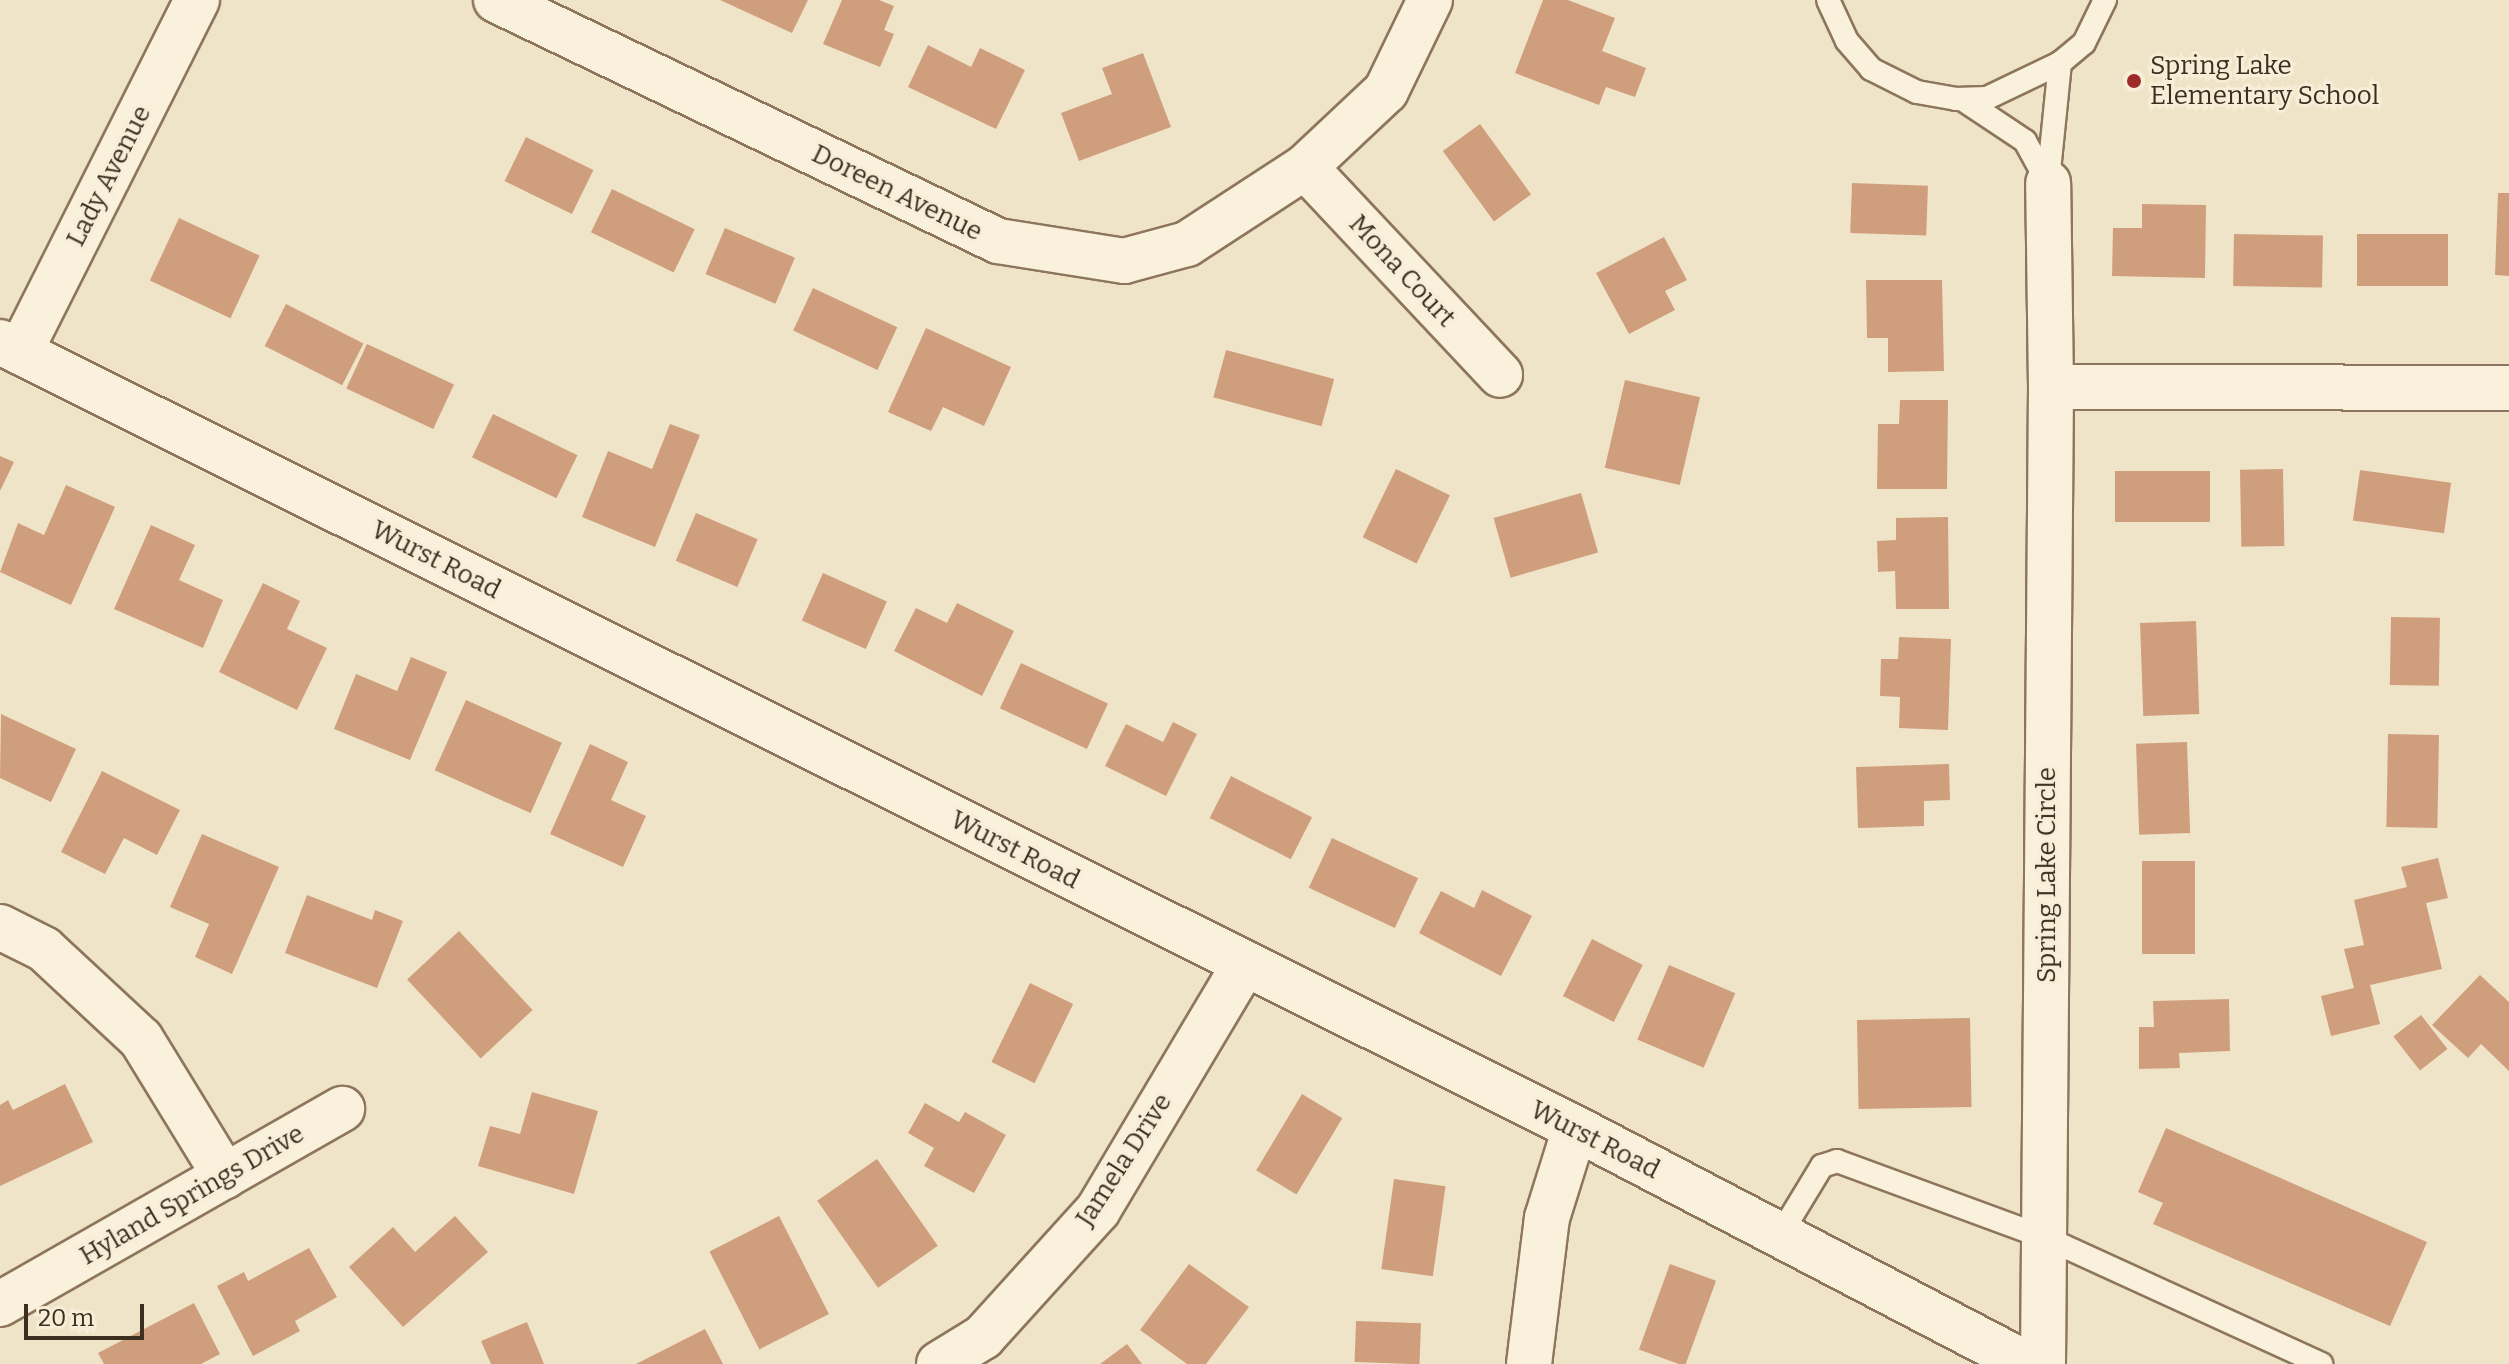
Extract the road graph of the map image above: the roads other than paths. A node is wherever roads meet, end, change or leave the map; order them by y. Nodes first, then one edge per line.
1 (197, 0) edge
2 (496, 0) edge
3 (1430, 0) edge
4 (1828, 0) edge
5 (2105, 0) edge
6 (2060, 63) junction
7 (1962, 99) junction
8 (1305, 167) junction
9 (2048, 183) junction
10 (10, 347) edge
11 (1500, 375) dead end
12 (2051, 387) junction
13 (2509, 388) edge
14 (0, 927) edge
15 (1244, 965) junction
16 (342, 1109) dead end
17 (1575, 1128) junction
18 (225, 1176) junction
19 (1780, 1235) junction
20 (2044, 1237) junction
21 (0, 1304) edge
22 (939, 1364) edge
23 (1529, 1364) edge
24 (2027, 1364) edge
25 (2043, 1364) edge
26 (2321, 1364) edge

1 - 10 street, Lady Avenue
2 - 8 street, Doreen Avenue
3 - 8 street, Doreen Avenue
4 - 7 lane
5 - 6 lane
6 - 7 lane
6 - 9 lane
7 - 9 lane
8 - 11 street, Mona Court
9 - 12 street, Spring Lake Circle
10 - 15 street, Wurst Road
12 - 13 street
12 - 20 street, Spring Lake Circle
14 - 18 street
15 - 17 street, Wurst Road
15 - 22 street, Jamela Drive
16 - 18 street, Hyland Springs Drive
17 - 19 street, Wurst Road
17 - 23 street
18 - 21 street, Hyland Springs Drive
19 - 20 lane
19 - 24 street, Wurst Road
20 - 25 street, Spring Lake Circle
20 - 26 lane

